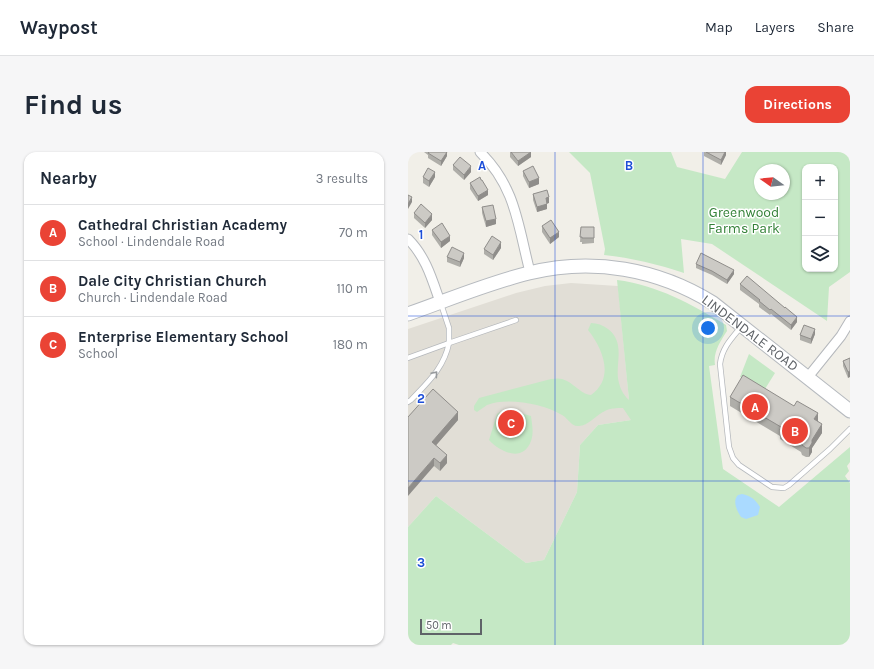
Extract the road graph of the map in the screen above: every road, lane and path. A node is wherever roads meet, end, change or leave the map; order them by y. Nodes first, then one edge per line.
1 (480, 152) edge
2 (408, 239) edge
3 (530, 272) junction
4 (440, 302) junction
5 (408, 314) edge
6 (516, 320) dead end
7 (850, 321) edge
8 (742, 326) junction
9 (449, 343) junction
10 (408, 358) edge
11 (808, 377) junction
12 (408, 402) edge
13 (850, 411) edge
14 (850, 429) edge

1 - 3 street
2 - 4 street
3 - 4 street, LINDENDALE ROAD
3 - 8 street, LINDENDALE ROAD
4 - 5 street, LINDENDALE ROAD
4 - 9 lane
6 - 9 lane
7 - 11 street
8 - 11 street, LINDENDALE ROAD
8 - 14 lane
9 - 10 lane
12 -> 9 lane
11 - 13 street, LINDENDALE ROAD

